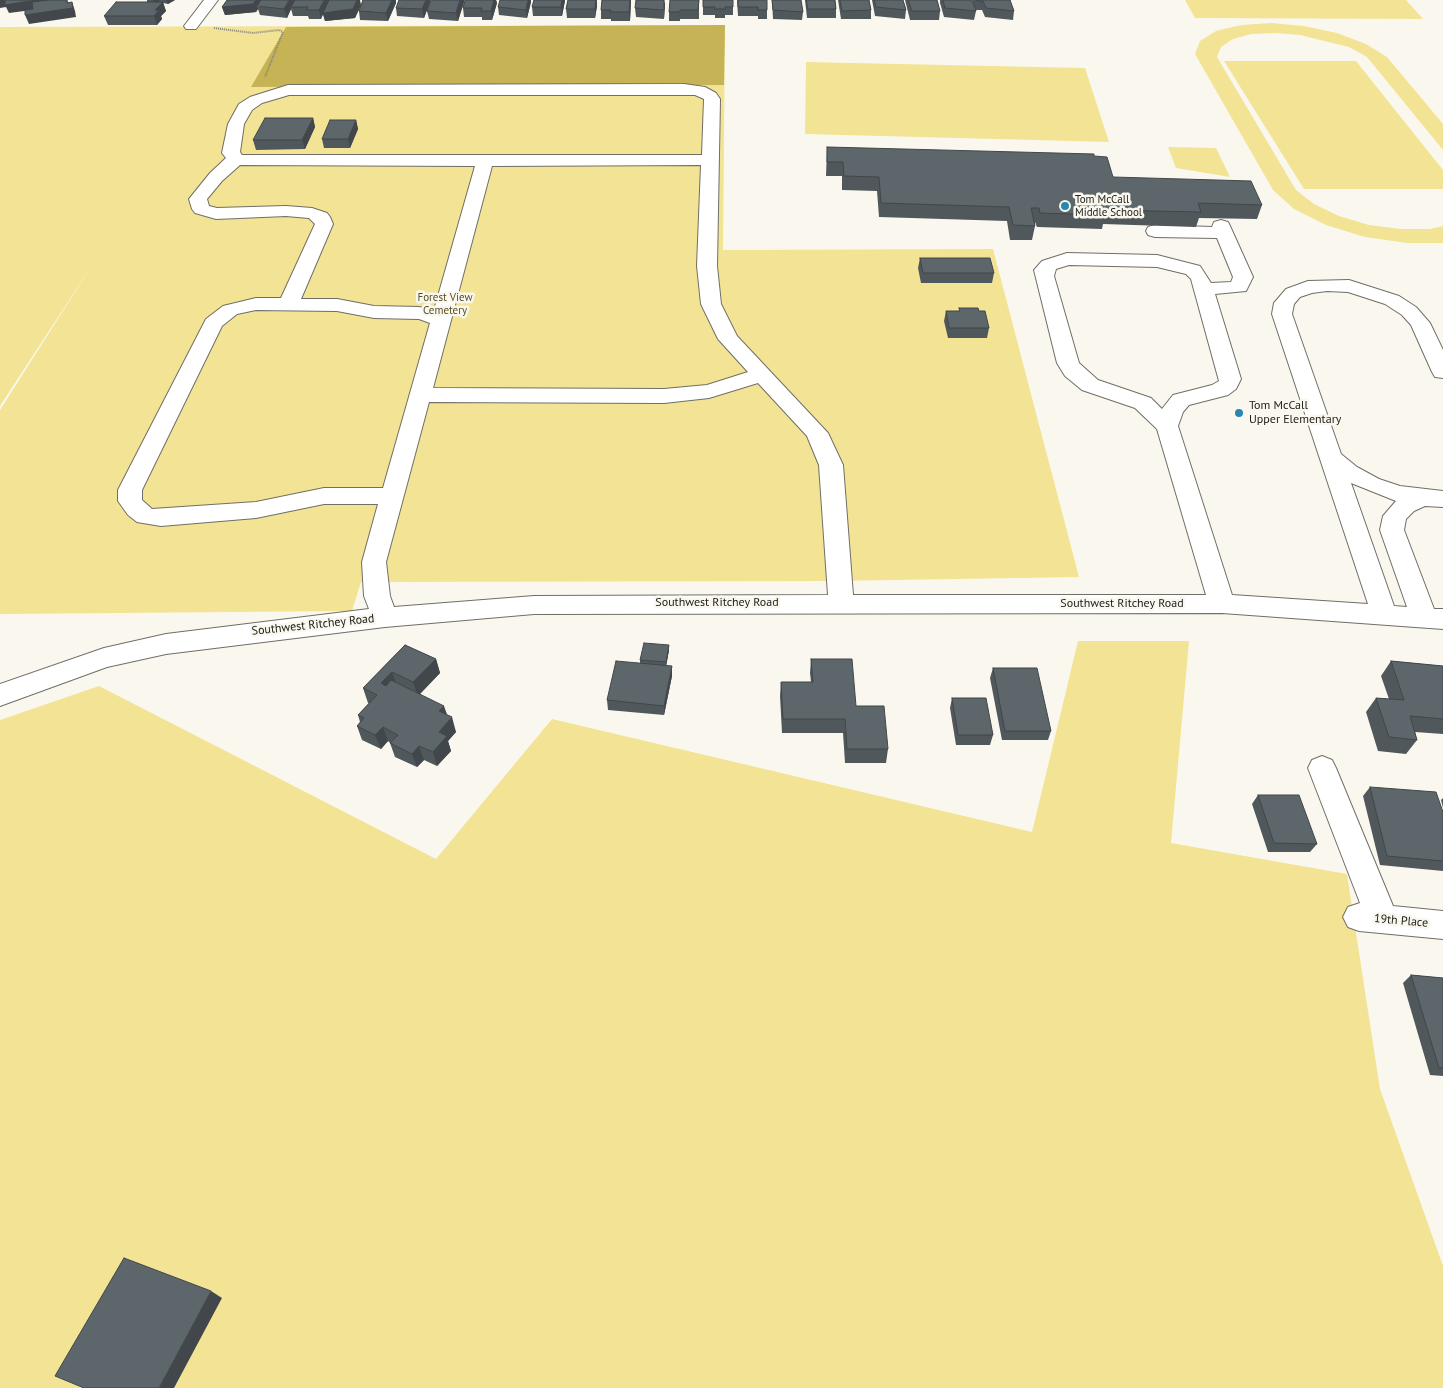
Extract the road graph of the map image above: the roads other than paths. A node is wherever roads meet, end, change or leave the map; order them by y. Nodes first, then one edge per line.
1 (211, 0) edge
2 (191, 26) road end
3 (236, 158) junction
4 (486, 160) junction
5 (710, 160) junction
6 (1155, 231) edge
7 (1204, 289) junction
8 (289, 303) junction
9 (441, 321) junction
10 (1443, 372) edge
11 (762, 375) junction
12 (1108, 391) junction
13 (1201, 394) junction
14 (420, 395) junction
15 (1167, 426) junction
16 (1331, 458) junction
17 (392, 496) junction
18 (1433, 498) edge
19 (841, 603) junction
20 (1222, 604) junction
21 (1384, 614) junction
22 (385, 618) junction
23 (1434, 618) edge
24 (0, 695) edge
25 (1322, 768) dead end
26 (1443, 925) edge

1 - 2 street
3 - 4 street
3 - 5 street
3 - 8 street
4 - 5 street
4 - 9 street
5 - 11 street
6 - 7 street
7 - 12 street
7 - 13 street
8 - 9 street
8 - 17 street
9 - 14 street
10 - 16 street
11 - 14 street
11 - 19 street
12 - 13 street
12 - 15 street
13 - 15 street
14 - 17 street
15 - 20 street
16 - 18 street
16 - 21 street
17 - 22 street
18 - 23 street
19 - 20 street, Southwest Ritchey Road
19 - 22 street, Southwest Ritchey Road
20 - 21 street, Southwest Ritchey Road
21 - 23 street, Southwest Ritchey Road
22 - 24 street, Southwest Ritchey Road
25 - 26 street, 19th Place

